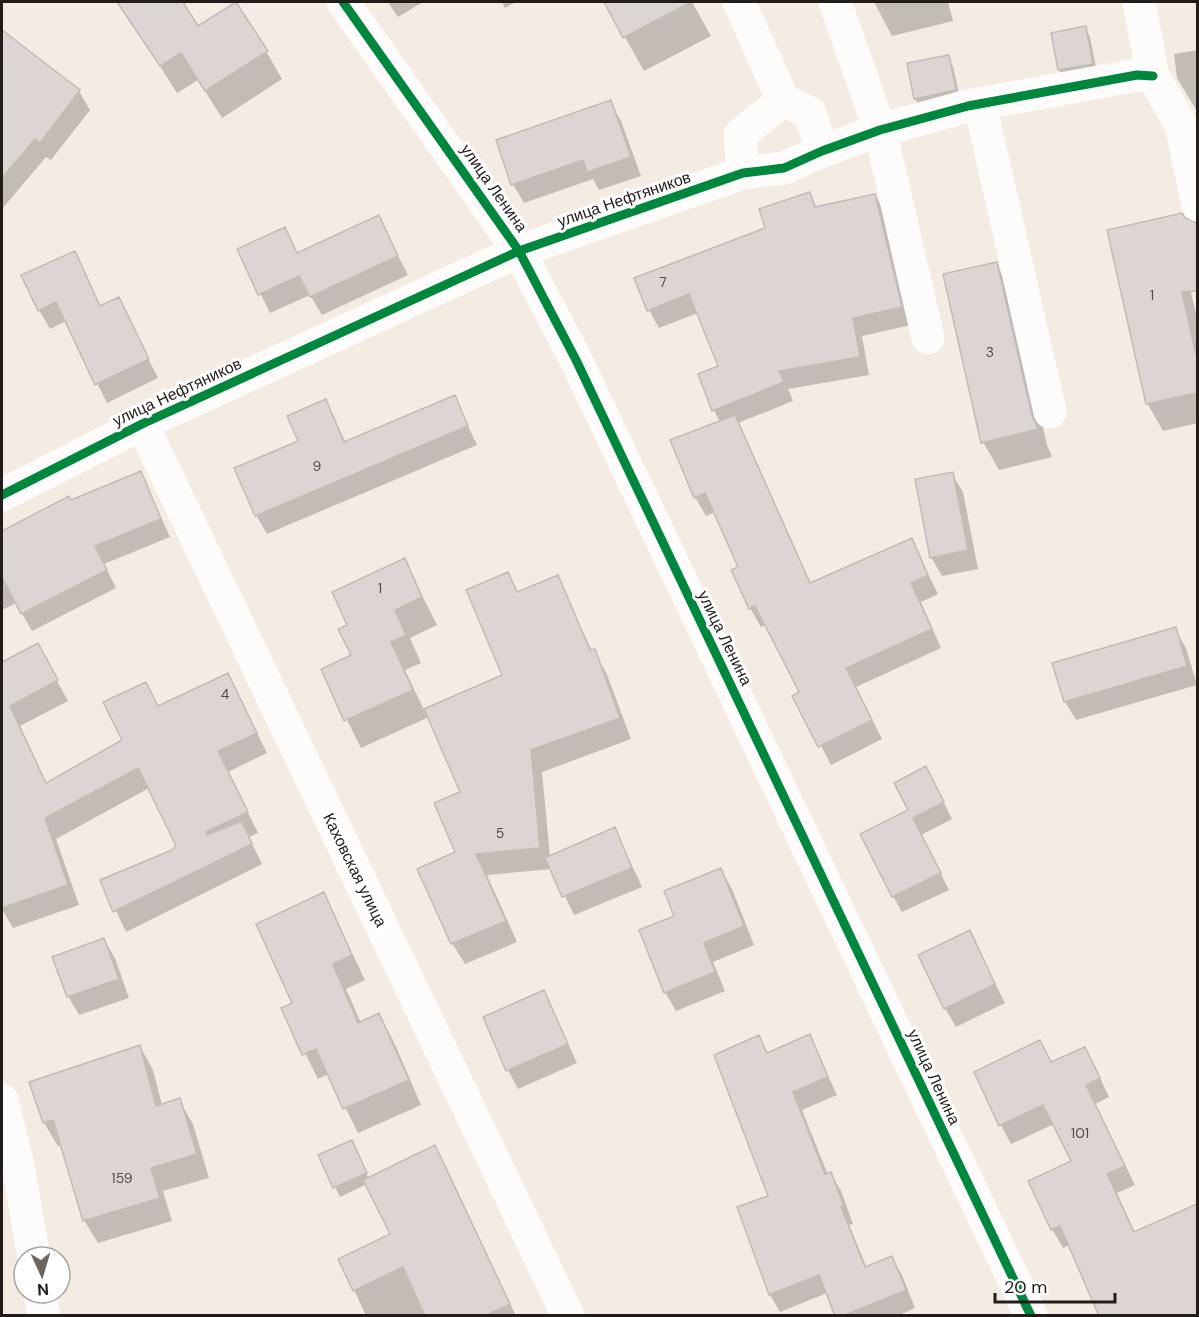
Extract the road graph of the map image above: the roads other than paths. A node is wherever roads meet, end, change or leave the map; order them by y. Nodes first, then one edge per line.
1 (343, 2) edge
2 (739, 2) edge
3 (835, 2) edge
4 (1139, 2) edge
5 (1154, 76) junction
6 (783, 100) junction
7 (980, 104) junction
8 (880, 130) junction
9 (822, 151) junction
10 (743, 173) junction
11 (1197, 205) edge
12 (519, 251) junction
13 (928, 338) dead end
14 (1050, 412) dead end
15 (142, 424) junction
16 (2, 495) edge
17 (2, 1100) edge
18 (32, 1245) edge
19 (568, 1316) edge
20 (1031, 1316) edge

1 - 12 street, улица Ленина
2 - 6 street
3 - 8 street
4 - 5 street
5 - 7 street, улица Нефтяников
5 - 11 street
6 - 9 street
6 - 10 street
7 - 8 street, улица Нефтяников
7 - 14 street
8 - 9 street, улица Нефтяников
8 - 13 street
9 - 10 street, улица Нефтяников
10 - 12 street, улица Нефтяников
12 - 15 street, улица Нефтяников
12 - 20 street, улица Ленина
15 - 16 street, улица Нефтяников
15 - 19 street, Каховская улица
17 - 18 street

